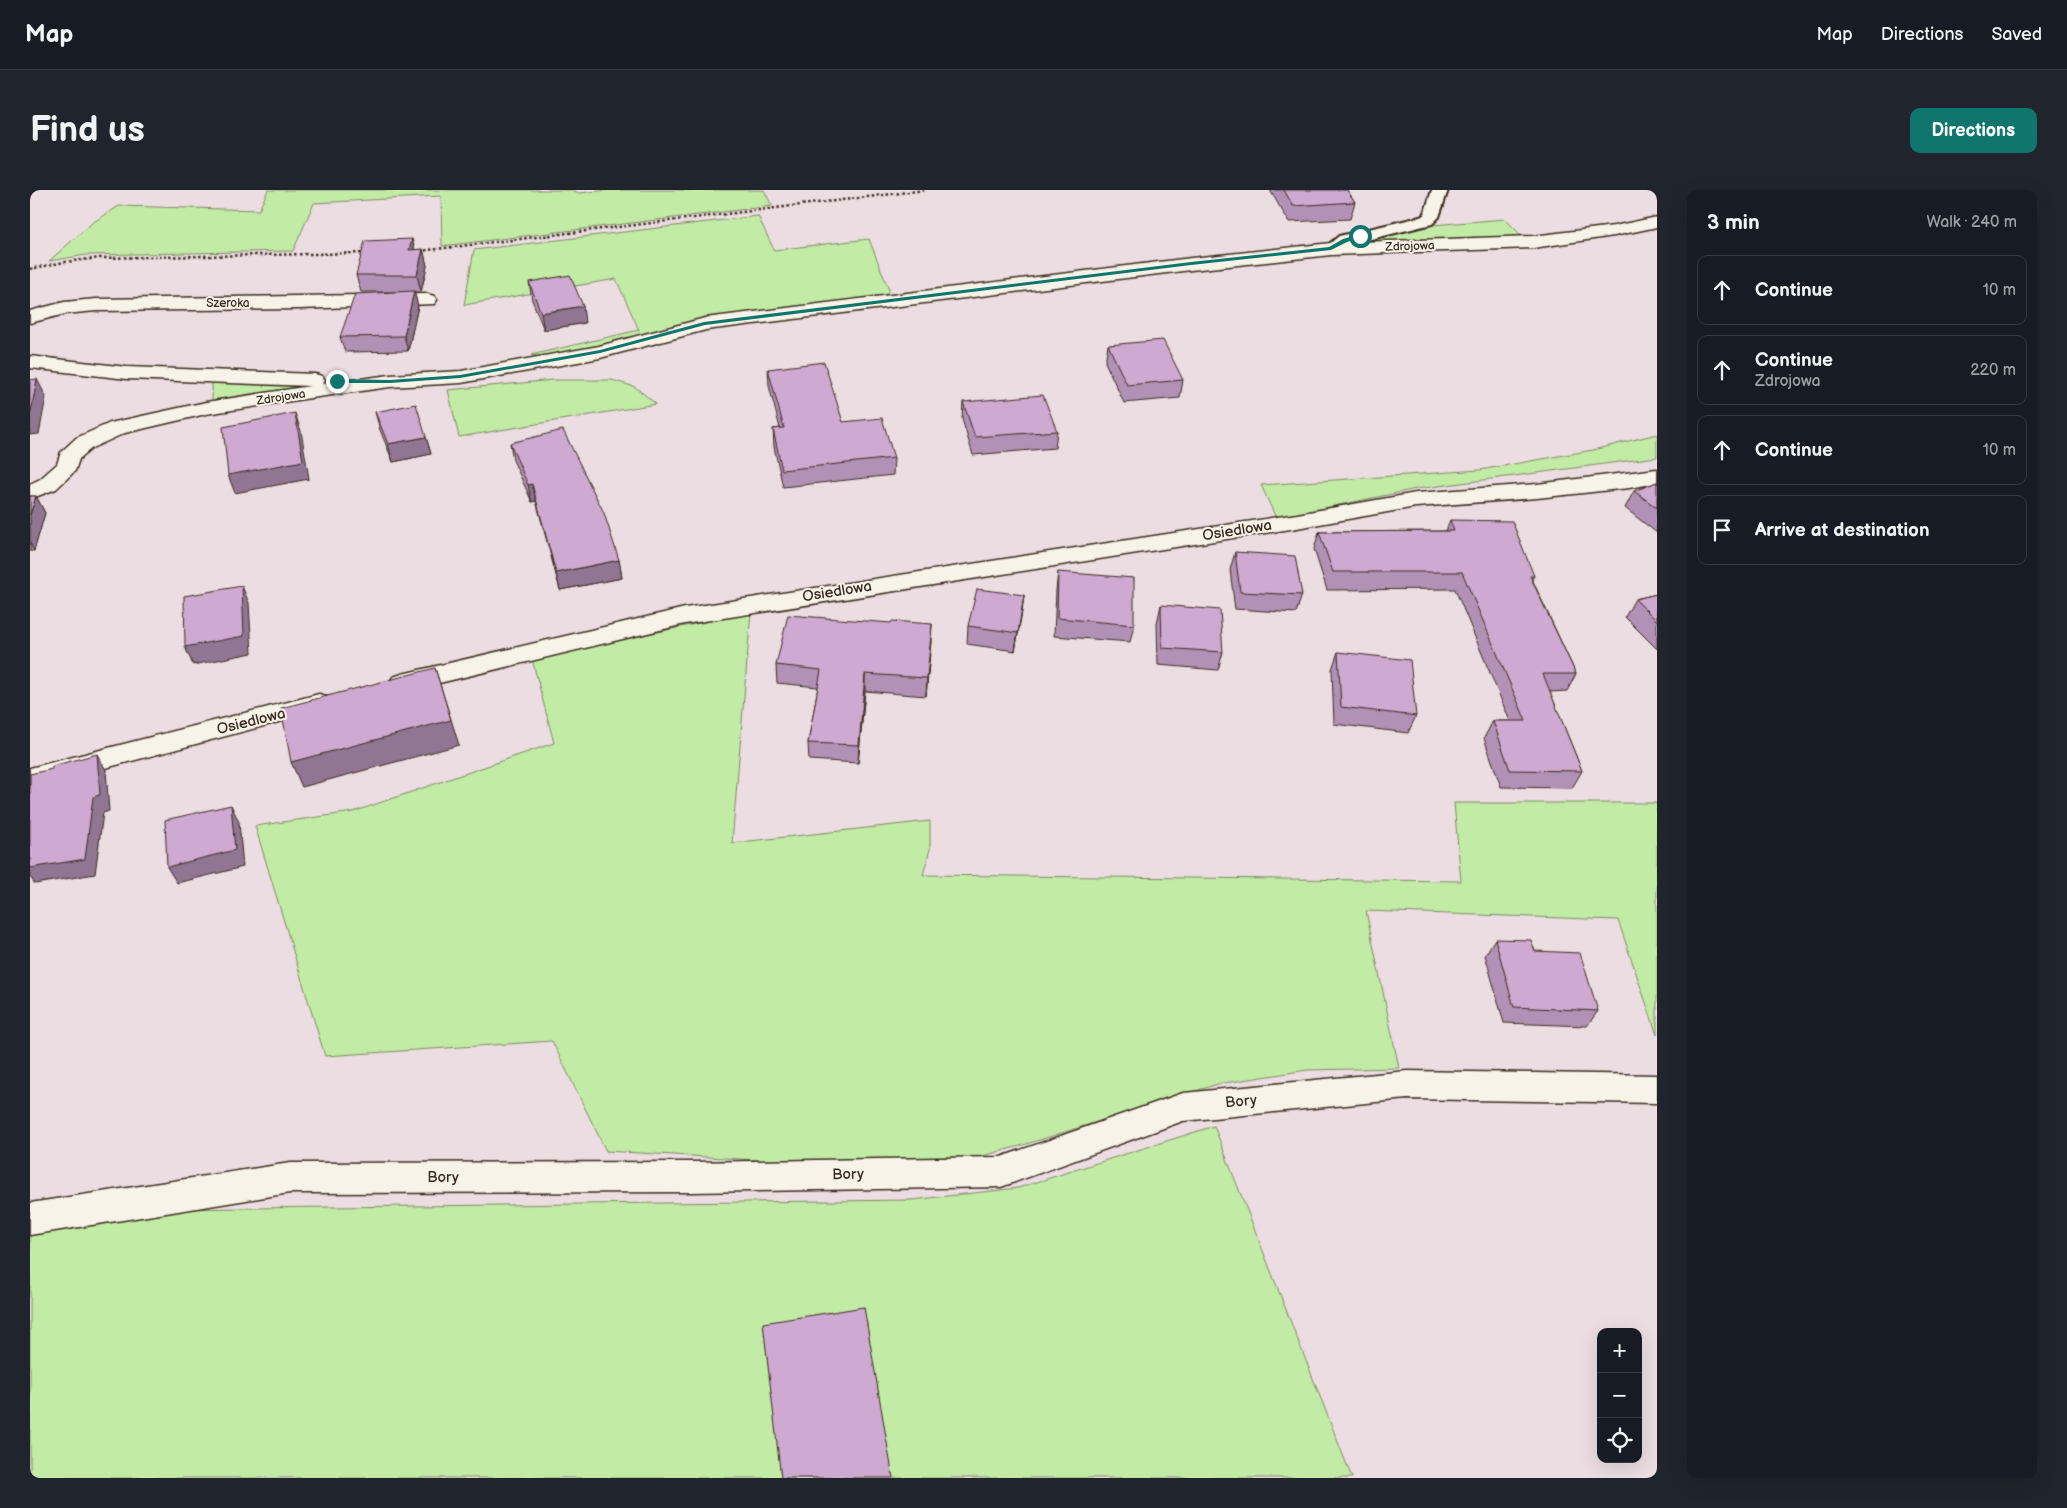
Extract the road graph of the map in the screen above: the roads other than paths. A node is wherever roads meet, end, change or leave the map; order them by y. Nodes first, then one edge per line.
1 (1440, 190) edge
2 (1657, 222) edge
3 (1331, 249) junction
4 (427, 300) dead end
5 (30, 318) edge
6 (30, 362) edge
7 (390, 381) junction
8 (1657, 476) edge
9 (30, 492) edge
10 (379, 688) edge
11 (341, 698) edge
12 (30, 778) edge
13 (1657, 1089) edge
14 (30, 1219) edge

1 - 3 lane
2 - 3 street, Zdrojowa
3 - 7 street, Zdrojowa
4 - 5 street, Szeroka
6 - 7 street
7 - 9 street, Zdrojowa
8 - 10 street, Osiedlowa
11 - 12 street, Osiedlowa
13 - 14 street, Bory

